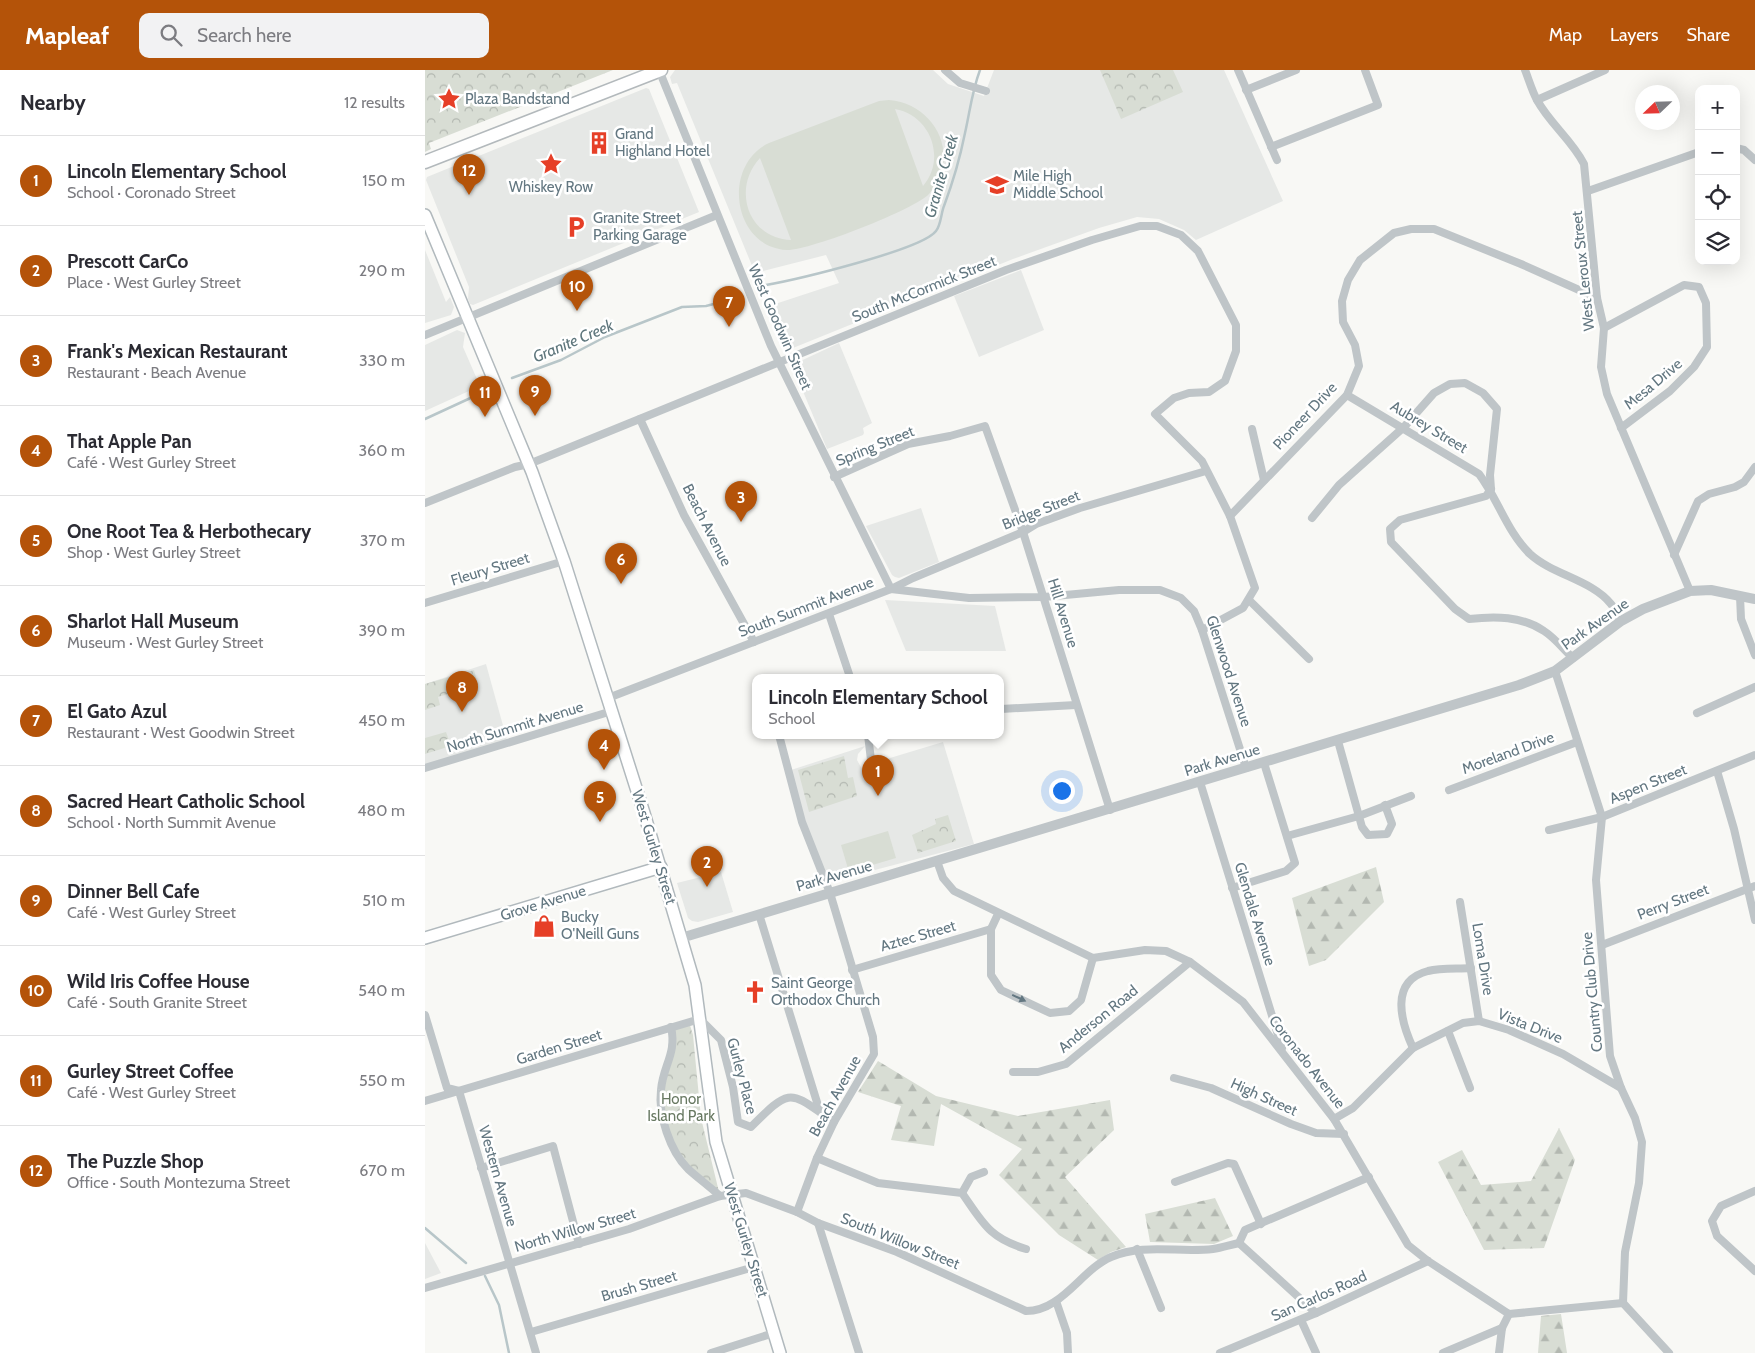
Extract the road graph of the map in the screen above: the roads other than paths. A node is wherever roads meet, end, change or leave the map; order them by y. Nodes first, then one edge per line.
1 (660, 70) edge
2 (945, 70) edge
3 (1238, 70) edge
4 (1297, 70) edge
5 (1365, 70) edge
6 (1525, 70) edge
7 (1605, 70) edge
8 (1246, 90) junction
9 (986, 91) dead end
10 (1537, 100) junction
11 (1271, 148) junction
12 (1740, 149) edge
13 (1695, 153) edge
14 (1277, 160) dead end
15 (1755, 160) edge
16 (425, 162) edge
17 (1588, 191) junction
18 (425, 215) edge
19 (717, 215) junction
20 (1597, 298) junction
21 (467, 318) junction
22 (1604, 328) junction
23 (425, 335) edge
24 (779, 363) junction
25 (1347, 395) junction
26 (641, 419) junction
27 (985, 426) joint
28 (1403, 427) junction
29 (1621, 428) junction
30 (1252, 429) dead end
31 (529, 464) junction
32 (1755, 467) edge
33 (1206, 471) junction
34 (834, 477) junction
35 (1263, 480) junction
36 (1491, 489) junction
37 (425, 503) edge
38 (1230, 516) junction
39 (1313, 518) dead end
40 (1023, 532) junction
41 (1675, 555) junction
42 (564, 561) junction
43 (891, 589) junction
44 (1689, 591) junction
45 (1740, 596) junction
46 (1754, 596) edge
47 (1044, 597) junction
48 (1250, 601) junction
49 (425, 603) edge
50 (1194, 611) joint
51 (829, 614) junction
52 (1621, 621) junction
53 (1203, 630) junction
54 (753, 642) junction
55 (1755, 655) edge
56 (1573, 658) junction
57 (1309, 659) dead end
58 (1555, 671) junction
59 (849, 674) edge
60 (1755, 687) edge
61 (608, 698) junction
62 (1076, 705) junction
63 (1004, 709) edge
64 (612, 711) junction
65 (1697, 713) dead end
66 (780, 739) edge
67 (868, 739) edge
68 (1338, 741) junction
69 (1577, 742) junction
70 (1755, 755) edge
71 (871, 760) dead end
72 (1264, 763) junction
73 (425, 768) edge
74 (1246, 768) junction
75 (1717, 771) junction
76 (1200, 782) junction
77 (1449, 790) dead end
78 (1411, 796) dead end
79 (1385, 806) junction
80 (1110, 810) junction
81 (1359, 816) junction
82 (1602, 817) junction
83 (1549, 830) dead end
84 (1287, 836) junction
85 (937, 861) junction
86 (661, 867) junction
87 (1751, 887) edge
88 (1232, 888) junction
89 (830, 893) junction
90 (1460, 902) dead end
91 (759, 914) junction
92 (998, 914) junction
93 (1755, 920) edge
94 (991, 929) junction
95 (425, 938) edge
96 (681, 938) junction
97 (1602, 945) junction
98 (1093, 958) junction
99 (1190, 962) junction
100 (1471, 968) junction
101 (852, 970) junction
102 (425, 1015) edge
103 (700, 1019) junction
104 (1479, 1021) junction
105 (671, 1027) junction
106 (1448, 1031) junction
107 (1413, 1048) junction
108 (1283, 1053) junction
109 (1013, 1072) dead end
110 (1174, 1078) dead end
111 (1469, 1088) dead end
112 (1621, 1088) junction
113 (459, 1091) junction
114 (425, 1101) edge
115 (819, 1112) junction
116 (1335, 1119) junction
117 (834, 1122) junction
118 (1344, 1134) junction
119 (817, 1158) junction
120 (481, 1168) junction
121 (984, 1172) dead end
122 (1369, 1177) junction
123 (1175, 1182) dead end
124 (1755, 1191) edge
125 (961, 1193) junction
126 (726, 1195) junction
127 (797, 1212) junction
128 (818, 1223) junction
129 (1261, 1224) junction
130 (1239, 1243) junction
131 (579, 1244) junction
132 (1026, 1249) dead end
133 (1137, 1249) junction
134 (1428, 1261) junction
135 (509, 1264) junction
136 (754, 1267) junction
137 (1755, 1271) edge
138 (425, 1288) edge
139 (1056, 1301) junction
140 (1623, 1303) junction
141 (1161, 1308) dead end
142 (1316, 1313) junction
143 (1509, 1314) junction
144 (1301, 1320) junction
145 (1502, 1328) junction
146 (531, 1332) junction
147 (774, 1333) junction
148 (536, 1353) edge
149 (711, 1353) edge
150 (780, 1353) edge
151 (859, 1353) edge
152 (1068, 1353) edge
153 (1220, 1353) edge
154 (1316, 1353) edge
155 (1443, 1353) edge
156 (1499, 1353) edge
157 (1669, 1353) edge

1 - 16 main road
1 - 19 street, West Goodwin Street
2 - 9 street
3 - 8 street
4 - 8 street
5 - 11 street
6 - 10 street, West Leroux Street
7 - 10 street
8 - 11 street
10 - 17 street, West Leroux Street
11 - 14 street
12 - 15 street
13 - 17 street
17 - 20 street, West Leroux Street
18 - 21 main road, West Gurley Street
19 - 21 street
19 - 24 street, West Goodwin Street
20 - 22 street, West Leroux Street
20 - 25 street, Pioneer Drive
21 - 23 street
21 - 31 main road, West Gurley Street
22 - 29 street, West Leroux Street
22 - 29 street, Mesa Drive
24 - 26 street, South McCormick Street
24 - 33 street, South McCormick Street
24 - 34 street, West Goodwin Street
25 - 28 street, Aubrey Street
25 - 35 street, Pioneer Drive
26 - 31 street, South McCormick Street
26 - 54 street, Beach Avenue
27 - 34 street, Spring Street
27 - 40 street, Hill Avenue
28 - 36 street, Aubrey Street
28 - 36 street
28 - 39 street
29 - 41 street, West Leroux Street
30 - 35 street
31 - 37 street, South McCormick Street
31 - 42 main road, West Gurley Street
32 - 41 street
33 - 38 street
33 - 40 street, Bridge Street
34 - 43 street, West Goodwin Street
35 - 38 street, Pioneer Drive
36 - 52 street
36 - 56 street
38 - 48 street
40 - 43 street, Bridge Street
40 - 47 street, Hill Avenue
41 - 44 street, West Leroux Street
42 - 49 street, Fleury Street
42 - 61 main road, West Gurley Street
43 - 47 street, South Summit Avenue
43 - 51 street, South Summit Avenue
44 - 45 street, Park Avenue
44 - 52 street, Park Avenue
45 - 46 street, Park Avenue
45 - 55 street
47 - 50 street, South Summit Avenue
47 - 62 street, Hill Avenue
48 - 53 street
48 - 57 street
50 - 53 street, Glenwood Avenue
51 - 54 street, South Summit Avenue
51 - 59 street
52 - 56 street, Park Avenue
53 - 74 street, Glenwood Avenue
54 - 61 street, South Summit Avenue
56 - 58 street, Park Avenue
58 - 68 street, Park Avenue
58 - 69 street, Country Club Drive
60 - 65 street
61 - 64 main road, West Gurley Street
62 - 63 street
62 - 80 street, Hill Avenue
64 - 73 street, North Summit Avenue
64 - 86 main road, West Gurley Street
66 - 89 street, Beach Avenue
67 - 71 street
68 - 72 street, Park Avenue
68 - 81 street
69 - 77 street, Moreland Drive
69 - 82 street, Country Club Drive
70 - 75 street, Aspen Street
72 - 74 street, Park Avenue
72 - 84 street
74 - 76 street, Park Avenue
75 - 82 street, Aspen Street
75 - 87 street
76 - 80 street, Park Avenue
76 - 88 street, Glendale Avenue
78 - 79 street
79 - 81 street
79 - 81 street
80 - 85 street, Park Avenue
81 - 84 street
82 - 83 street, Aspen Street
82 - 97 street, Country Club Drive
84 - 88 street
85 - 89 street, Park Avenue
85 - 92 street
86 - 95 main road, Grove Avenue
86 - 96 main road, West Gurley Street
87 - 93 street
87 - 97 street, Perry Street
88 - 108 street, Glendale Avenue
89 - 91 street, Park Avenue
89 - 101 street, Beach Avenue
90 - 100 street, Loma Drive
91 - 96 street, Park Avenue
91 - 115 street
92 - 94 street
92 - 98 street
94 -> 98 street
94 - 101 street, Aztec Street
96 - 103 main road, West Gurley Street
97 - 112 street, Country Club Drive
98 - 99 street, Coronado Avenue
99 - 108 street, Coronado Avenue
99 - 109 street, Anderson Road
100 - 104 street, Loma Drive
100 - 107 street
101 - 117 street, Beach Avenue
102 - 113 street
103 - 105 street, Garden Street
103 - 115 street, Gurley Place
103 - 126 main road, West Gurley Street
104 - 106 street, Vista Drive
104 - 112 street, Vista Drive
105 - 113 street, Garden Street
105 - 126 street
106 - 107 street, Vista Drive
106 - 111 street
107 - 116 street, Vista Drive
108 - 116 street, Coronado Avenue
110 - 118 street, High Street
112 - 140 street, Country Club Drive
113 - 114 street, Garden Street
113 - 120 street, Western Avenue
115 - 117 street, Gurley Place
116 - 118 street, Coronado Avenue
117 - 119 street, Beach Avenue
118 - 122 street, Coronado Avenue
119 - 125 street
119 - 127 street, Beach Avenue
120 - 131 street
120 - 135 street, Western Avenue
121 - 125 street
122 - 129 street
122 - 134 street, Coronado Avenue
123 - 129 street
124 - 137 street
125 - 132 street
126 - 127 street, South Willow Street
126 - 131 street, North Willow Street
126 - 136 main road, West Gurley Street
127 - 128 street, South Willow Street
128 - 139 street, South Willow Street
128 - 151 street
129 - 130 street
130 - 133 street, South Willow Street
130 - 142 street
131 - 135 street, North Willow Street
133 - 139 street, South Willow Street
133 - 141 street
134 - 142 street, San Carlos Road
134 - 143 street, Coronado Avenue
135 - 138 street, North Willow Street
135 - 146 street, Western Avenue
136 - 146 street, Brush Street
136 - 147 main road, West Gurley Street
139 - 152 street
140 - 143 street
140 - 157 street
142 - 144 street, San Carlos Road
143 - 145 street
144 - 153 street, San Carlos Road
144 - 154 street
145 - 155 street
145 - 156 street
146 - 148 street, Western Avenue
147 - 149 street
147 - 150 main road, West Gurley Street

